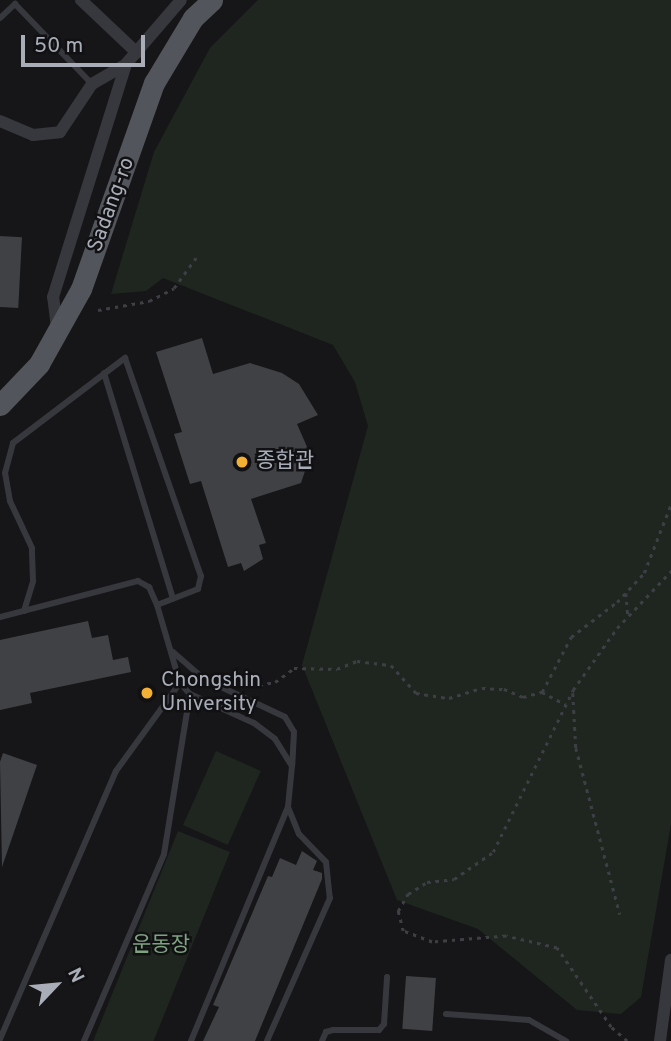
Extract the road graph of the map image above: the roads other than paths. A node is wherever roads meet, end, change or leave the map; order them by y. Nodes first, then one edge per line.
1 (81, 0) edge
2 (181, 0) edge
3 (212, 0) edge
4 (0, 18) edge
5 (137, 53) junction
6 (126, 64) junction
7 (92, 84) junction
8 (0, 121) edge
9 (57, 332) junction
10 (104, 373) junction
11 (0, 405) edge
12 (173, 599) junction
13 (157, 605) junction
14 (24, 611) junction
15 (0, 617) edge
16 (171, 650) junction
17 (180, 684) junction
18 (190, 694) junction
19 (292, 766) junction
20 (288, 807) junction
21 (671, 960) edge
22 (387, 977) dead end
23 (446, 1014) dead end
24 (664, 1034) edge
25 (0, 1039) edge
26 (84, 1041) edge
27 (191, 1041) edge
28 (267, 1041) edge
29 (322, 1041) edge
30 (566, 1041) edge

1 - 5 street
2 - 5 street
3 - 9 main road, Sadang-ro
4 - 7 lane
5 - 6 street
6 - 7 street
6 - 9 street
7 - 8 street
9 - 11 main road, Sadang-ro
10 - 12 lane
10 - 12 lane
10 - 14 lane
12 - 13 lane
13 - 14 lane
13 - 16 lane
14 - 15 lane
16 - 17 lane
16 - 19 lane
17 - 18 lane
17 - 25 lane
18 - 19 lane
18 - 26 lane
19 - 20 lane
20 - 27 lane
20 - 28 lane
21 - 24 street
22 - 29 lane
23 - 30 lane

